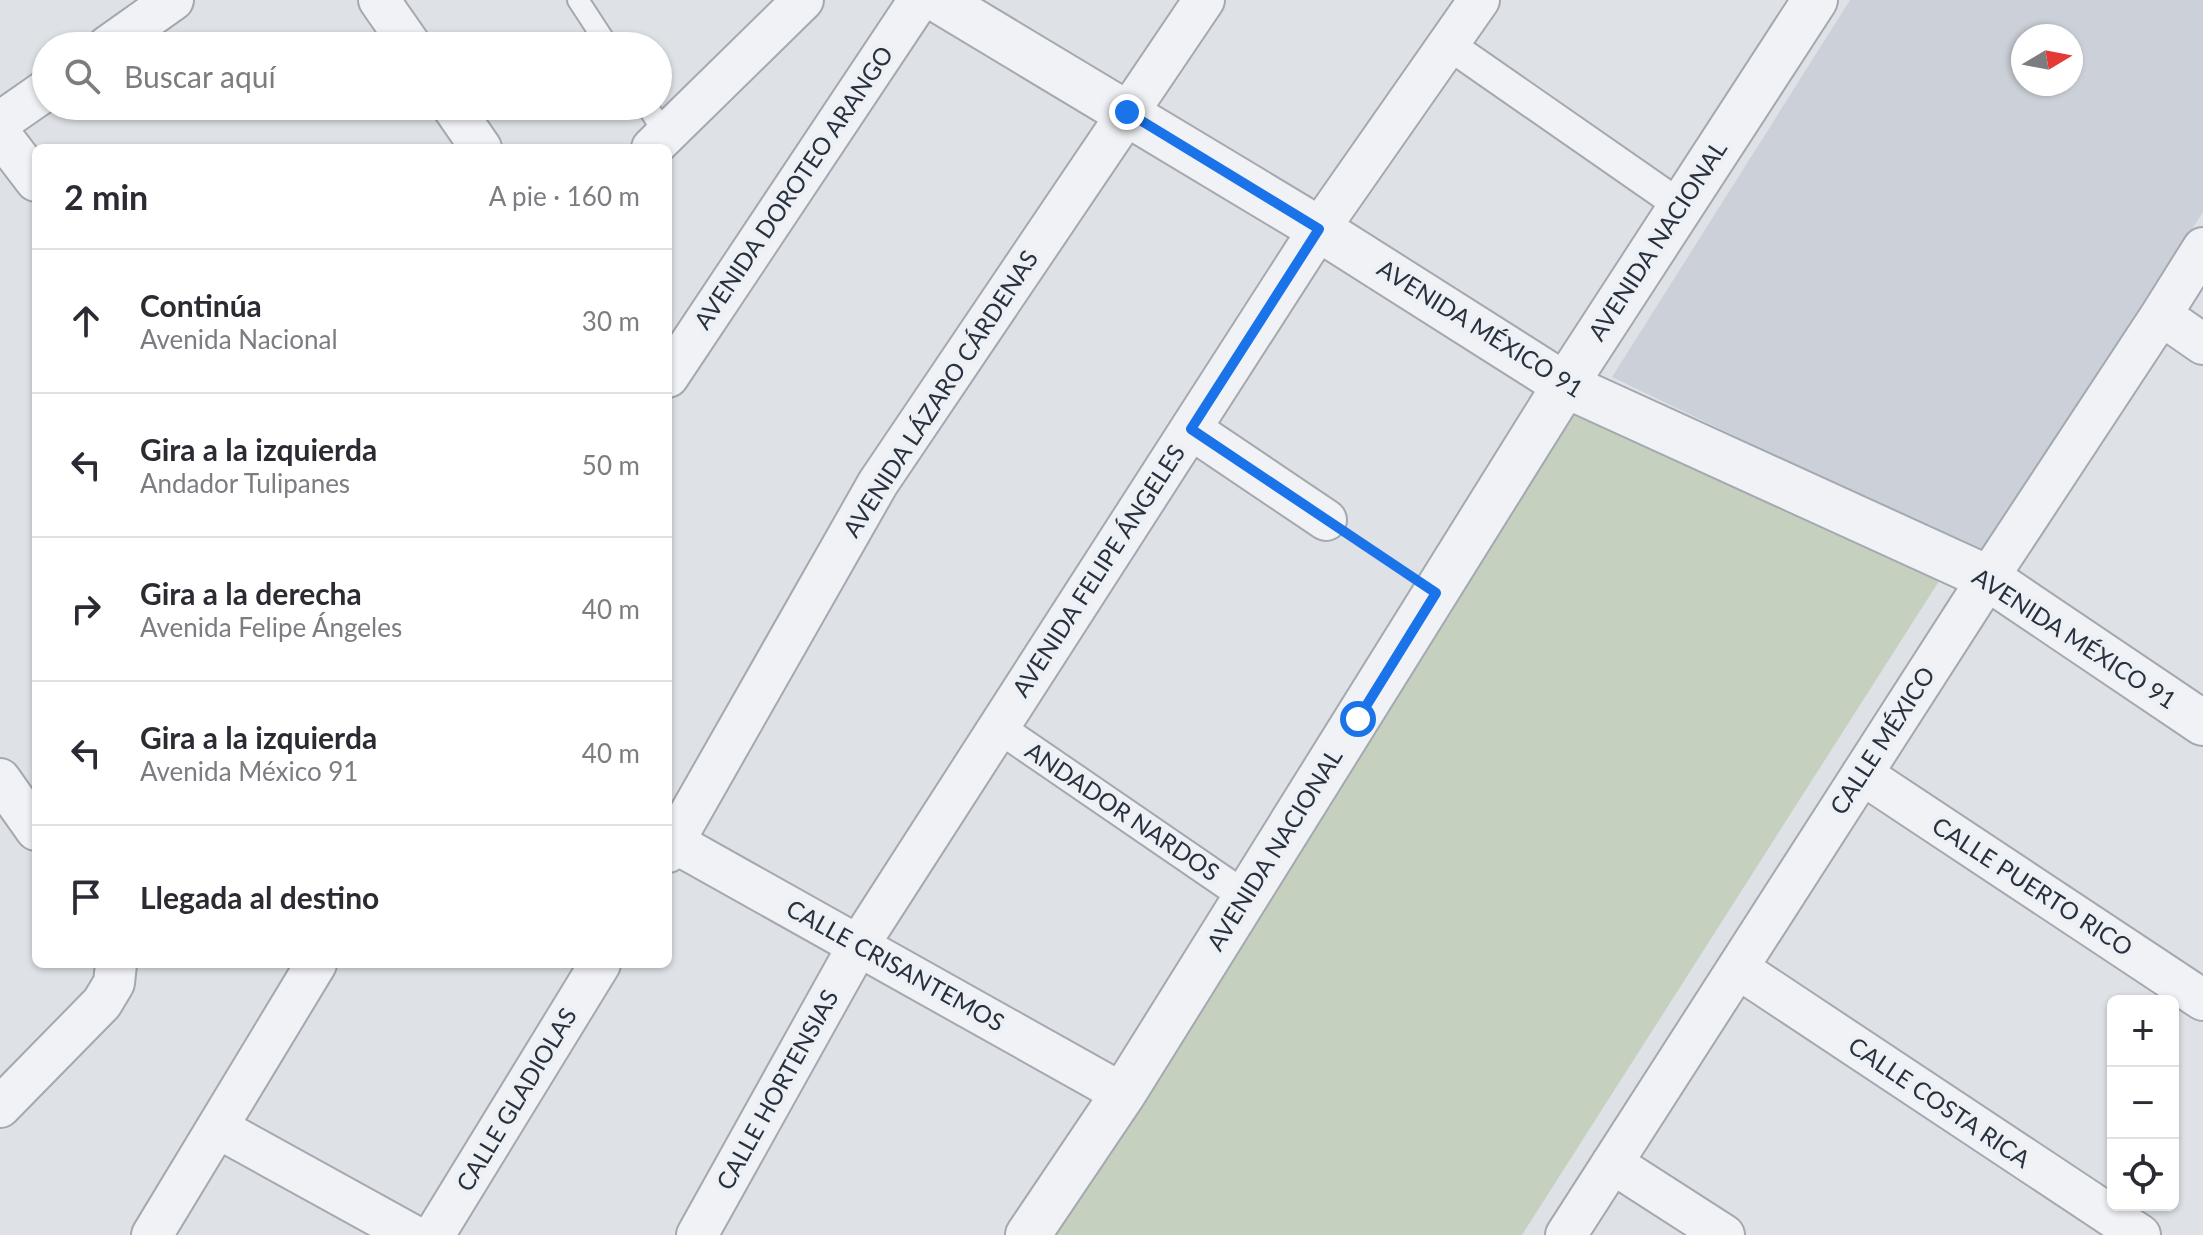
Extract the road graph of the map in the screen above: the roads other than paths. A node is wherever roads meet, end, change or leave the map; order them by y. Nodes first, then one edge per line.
1 (173, 0) edge
2 (379, 0) edge
3 (578, 0) edge
4 (803, 0) edge
5 (919, 0) edge
6 (938, 0) edge
7 (1204, 0) edge
8 (1479, 0) edge
9 (1815, 0) edge
10 (128, 32) edge
11 (401, 32) edge
12 (599, 32) edge
13 (1448, 44) junction
14 (32, 100) edge
15 (1127, 112) junction
16 (672, 114) edge
17 (462, 120) edge
18 (0, 122) edge
19 (0, 134) edge
20 (478, 144) edge
21 (32, 176) edge
22 (1681, 206) junction
23 (1319, 229) junction
24 (2203, 248) edge
25 (2161, 315) junction
26 (2203, 344) edge
27 (672, 368) edge
28 (1565, 385) junction
29 (1191, 429) junction
30 (1326, 520) road end
31 (1988, 578) junction
32 (2203, 723) edge
33 (998, 727) junction
34 (1862, 774) junction
35 (0, 779) edge
36 (32, 824) edge
37 (672, 841) edge
38 (672, 845) edge
39 (1246, 897) junction
40 (858, 946) junction
41 (314, 968) edge
42 (598, 968) edge
43 (1739, 969) junction
44 (115, 974) edge
45 (2203, 1000) edge
46 (1123, 1094) junction
47 (0, 1107) edge
48 (218, 1128) junction
49 (1612, 1163) junction
50 (152, 1235) edge
51 (412, 1235) edge
52 (434, 1235) edge
53 (697, 1235) edge
54 (1028, 1235) edge
55 (1566, 1235) edge
56 (1724, 1235) edge
57 (2140, 1235) edge

1 - 10 street
2 - 11 street
3 - 12 lane
4 - 16 street
5 - 27 street, AVENIDA DOROTEO ARANGO
6 - 15 street, AVENIDA MÉXICO 91
7 - 15 street, AVENIDA LÁZARO CÁRDENAS
8 - 13 street, AVENIDA FELIPE ÁNGELES
9 - 22 street, AVENIDA NACIONAL
13 - 22 street
13 - 23 street, AVENIDA FELIPE ÁNGELES
14 - 18 street
15 - 23 street, AVENIDA MÉXICO 91
15 - 37 street, AVENIDA LÁZARO CÁRDENAS
17 - 20 street
19 - 21 street
22 - 28 street, AVENIDA NACIONAL
23 - 28 street, AVENIDA MÉXICO 91
23 - 29 street, AVENIDA FELIPE ÁNGELES
24 - 25 street, CALLE MÉXICO
25 - 26 street
25 - 31 street, CALLE MÉXICO
28 - 31 street, AVENIDA MÉXICO 91
28 - 39 street, AVENIDA NACIONAL
29 - 30 street
29 - 33 street, AVENIDA FELIPE ÁNGELES
31 - 32 street, AVENIDA MÉXICO 91
31 - 34 street, CALLE MÉXICO
33 - 39 street, ANDADOR NARDOS
33 - 40 street, AVENIDA FELIPE ÁNGELES
34 - 43 street, CALLE MÉXICO
34 - 45 street, CALLE PUERTO RICO
35 - 36 street
38 - 40 street, CALLE CRISANTEMOS
39 - 46 street, AVENIDA NACIONAL
40 - 46 street, CALLE CRISANTEMOS
40 - 53 street, CALLE HORTENSIAS
41 - 48 street
42 - 52 street, CALLE GLADIOLAS
43 - 49 street, CALLE MÉXICO
43 - 57 street, CALLE COSTA RICA
44 - 47 street
46 - 54 street, AVENIDA NACIONAL
48 - 50 street
48 - 51 street
49 - 55 street, CALLE MÉXICO
49 - 56 street

